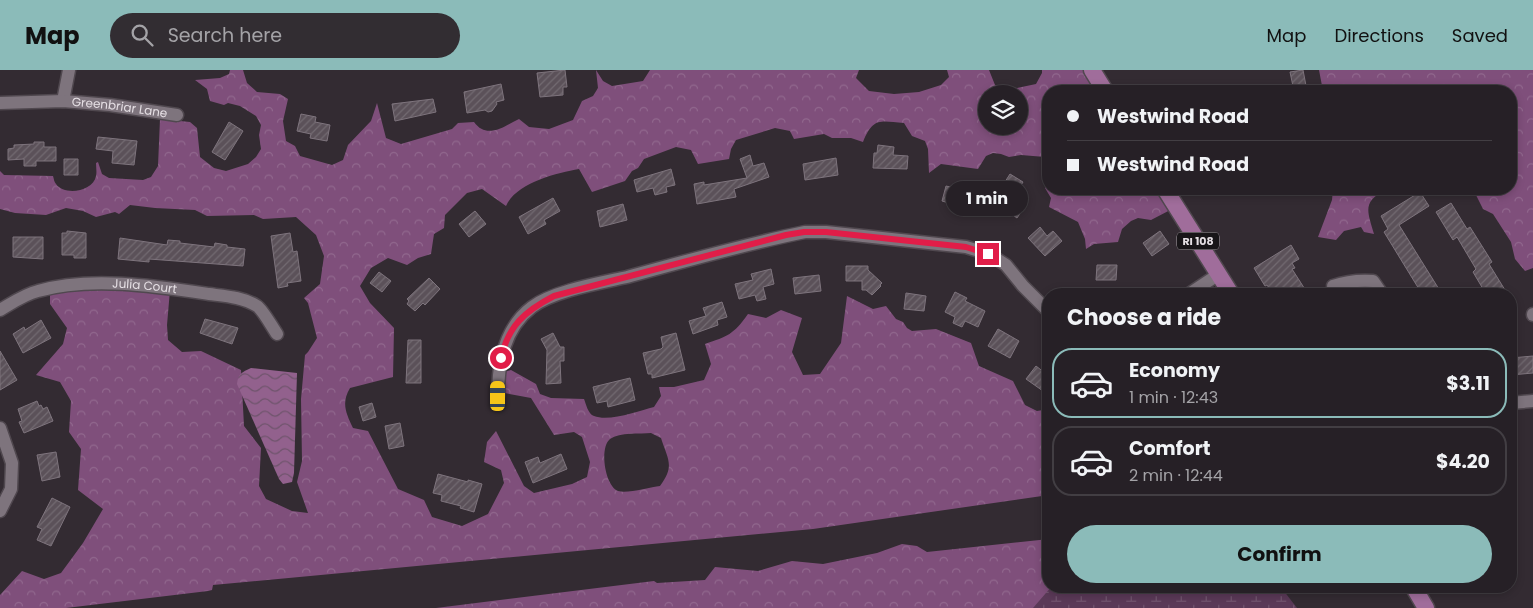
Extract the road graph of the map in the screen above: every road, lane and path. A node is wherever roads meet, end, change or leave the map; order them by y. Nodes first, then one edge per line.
1 (69, 70) edge
2 (1092, 70) edge
3 (1101, 85) edge
4 (63, 101) junction
5 (0, 103) edge
6 (177, 115) dead end
7 (1169, 195) edge
8 (1219, 274) junction
9 (1198, 288) edge
10 (1227, 288) edge
11 (1334, 288) edge
12 (1377, 288) edge
13 (1042, 305) edge
14 (0, 310) edge
15 (277, 334) dead end
16 (498, 396) dead end
17 (1533, 401) edge
18 (1517, 403) edge
19 (0, 428) edge
20 (0, 511) edge
21 (1417, 593) edge
22 (1426, 608) edge

1 - 4 street
2 - 3 main road
4 - 5 street, Greenbriar Lane
4 - 6 street, Greenbriar Lane
7 - 8 main road, RI 108
8 - 9 street
8 - 10 main road, RI 108
11 - 12 street
13 - 16 street
14 - 15 street, Julia Court
17 - 18 street
19 - 20 street
21 - 22 main road

